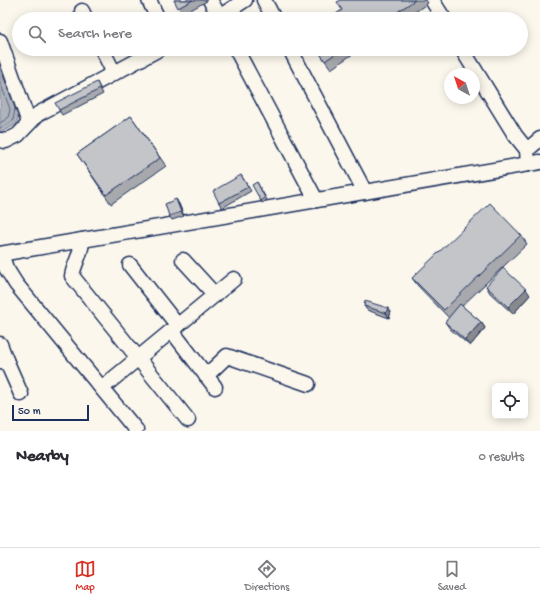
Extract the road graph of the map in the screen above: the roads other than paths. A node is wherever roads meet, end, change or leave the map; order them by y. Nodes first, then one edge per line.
1 (149, 0) edge
2 (210, 0) edge
3 (245, 0) edge
4 (264, 0) edge
5 (432, 0) edge
6 (155, 12) edge
7 (216, 12) edge
8 (228, 12) edge
9 (270, 12) edge
10 (440, 12) edge
11 (0, 40) edge
12 (106, 56) edge
13 (146, 56) edge
14 (240, 56) edge
15 (294, 56) edge
16 (466, 56) edge
17 (114, 73) junction
18 (29, 123) junction
19 (540, 139) edge
20 (0, 140) edge
21 (527, 150) junction
22 (534, 163) edge
23 (365, 192) junction
24 (316, 200) junction
25 (82, 240) junction
26 (1, 254) edge
27 (183, 260) dead end
28 (130, 265) dead end
29 (234, 279) dead end
30 (215, 295) junction
31 (175, 329) junction
32 (0, 344) edge
33 (139, 357) junction
34 (3, 361) edge
35 (6, 377) edge
36 (308, 384) dead end
37 (102, 388) junction
38 (21, 394) dead end
39 (188, 420) dead end
40 (136, 430) dead end

1 - 6 street
2 - 7 street
3 - 8 street
4 - 9 street
5 - 10 street
11 - 18 street
12 - 17 street
13 - 17 street
14 - 24 street
15 - 23 street
16 - 21 street
17 - 18 street
18 - 20 street
19 - 21 street
21 - 22 street
22 - 23 street
23 - 24 street
24 - 25 street
25 - 26 street
25 - 33 street
26 - 37 street
27 - 30 street
28 - 31 street
29 - 30 street
30 - 31 street
31 - 33 street
31 - 36 street
32 - 34 street
33 - 37 street
33 - 39 street
34 - 35 street
35 - 38 street
37 - 40 street

